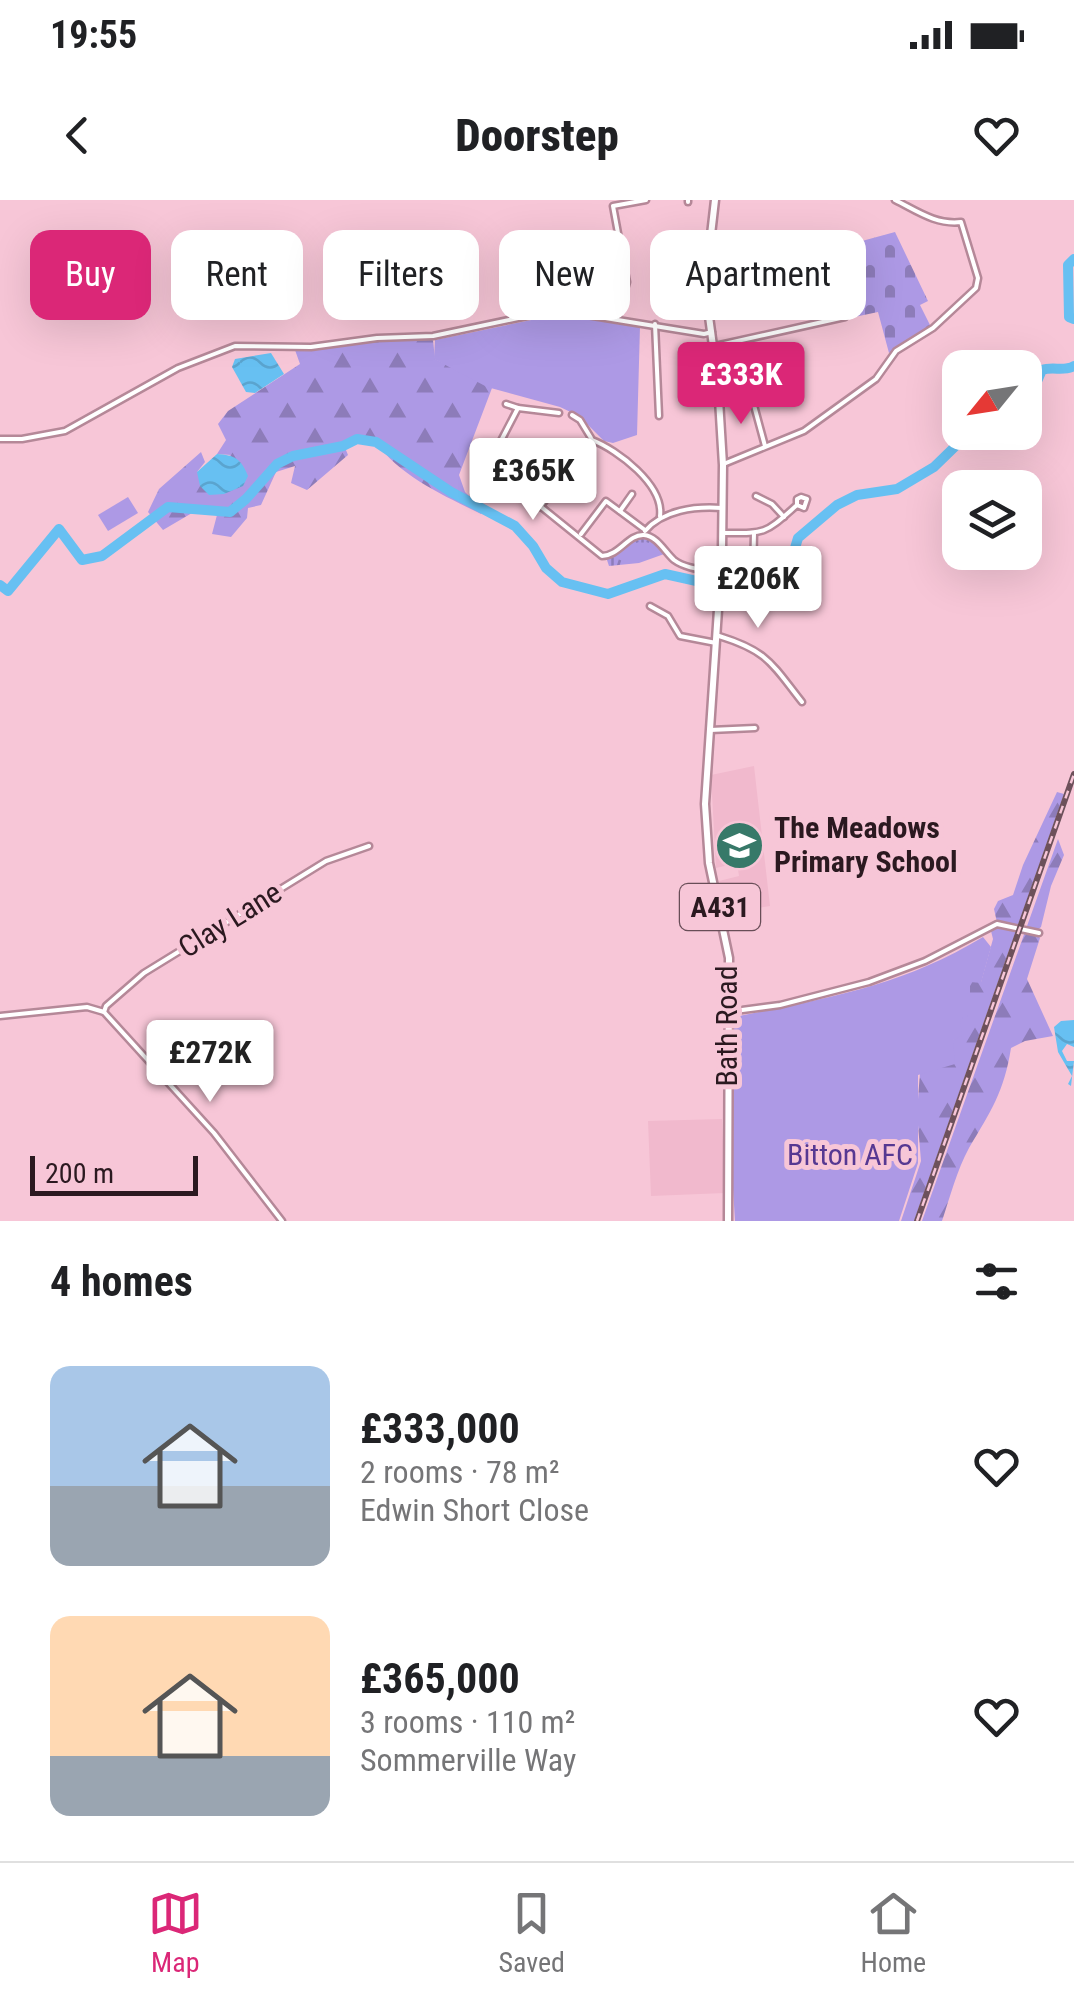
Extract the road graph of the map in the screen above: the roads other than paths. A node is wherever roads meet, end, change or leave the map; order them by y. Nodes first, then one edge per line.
1 (646, 200) edge
2 (716, 200) edge
3 (896, 200) edge
4 (617, 230) edge
5 (508, 320) edge
6 (629, 320) edge
7 (832, 320) edge
8 (654, 324) junction
9 (712, 332) junction
10 (715, 346) junction
11 (752, 398) dead end
12 (506, 404) dead end
13 (518, 408) junction
14 (559, 413) dead end
15 (572, 415) dead end
16 (660, 416) dead end
17 (0, 438) edge
18 (592, 440) junction
19 (765, 446) junction
20 (536, 452) dead end
21 (722, 464) junction
22 (570, 465) junction
23 (632, 494) dead end
24 (756, 496) dead end
25 (797, 506) dead end
26 (540, 507) junction
27 (722, 508) junction
28 (620, 512) junction
29 (660, 516) junction
30 (784, 517) junction
31 (645, 533) junction
32 (722, 533) junction
33 (754, 533) junction
34 (581, 534) dead end
35 (721, 576) junction
36 (753, 576) dead end
37 (650, 606) dead end
38 (716, 640) junction
39 (802, 702) dead end
40 (756, 728) dead end
41 (710, 730) junction
42 (370, 846) dead end
43 (1040, 933) dead end
44 (104, 1012) junction
45 (727, 1012) junction
46 (0, 1016) edge
47 (282, 1221) edge
48 (728, 1221) edge

1 - 4 street
2 - 9 main road, A431
3 - 19 street
5 - 17 street
6 - 8 street
7 - 10 street
8 - 9 street
8 - 16 street
9 - 10 main road, A431
10 - 21 main road, A431
11 - 19 street
12 - 13 street
13 - 14 street
13 - 26 street
15 - 18 street
18 - 22 street
18 - 29 street
19 - 21 street
20 - 22 street
21 - 27 main road, A431
22 - 26 street
23 - 28 street
24 - 30 street
25 - 30 street
26 - 31 street
27 - 29 street
27 - 32 main road, A431
28 - 31 street
28 - 34 street
29 - 31 street
30 - 33 street
31 - 35 street
32 - 33 street
32 - 35 main road, A431
33 - 36 street
35 - 38 main road, Bath Road / A431
37 - 38 street
38 - 39 street
38 - 41 main road, Bath Road / A431
40 - 41 street
41 - 45 main road, Bath Road / A431
42 - 44 street, Clay Lane
43 - 45 street
44 - 46 street
44 - 47 street
45 - 48 main road, Bath Road / A431

